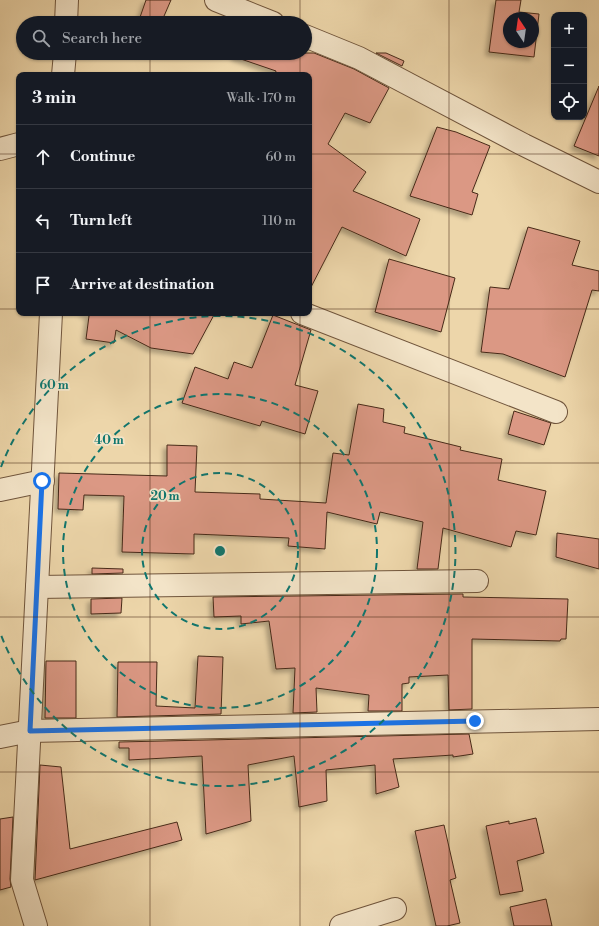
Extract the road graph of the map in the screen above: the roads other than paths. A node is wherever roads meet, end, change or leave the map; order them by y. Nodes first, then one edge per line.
1 (67, 0) edge
2 (216, 0) edge
3 (66, 16) edge
4 (256, 16) edge
5 (312, 39) edge
6 (64, 60) edge
7 (63, 72) edge
8 (16, 145) edge
9 (0, 149) edge
10 (599, 182) edge
11 (51, 316) edge
12 (310, 316) edge
13 (556, 412) dead end
14 (42, 481) junction
15 (0, 490) edge
16 (477, 581) dead end
17 (37, 586) junction
18 (599, 718) edge
19 (30, 731) junction
20 (0, 737) edge
21 (395, 909) dead end
22 (36, 926) edge
23 (341, 926) edge

1 - 3 street
2 - 4 street
5 - 10 street
6 - 7 street
8 - 9 street
11 - 14 street
12 - 13 street
14 - 15 street
14 - 17 street
16 - 17 street
17 - 19 street
18 - 19 street
19 - 20 street
19 - 22 street
21 - 23 street

